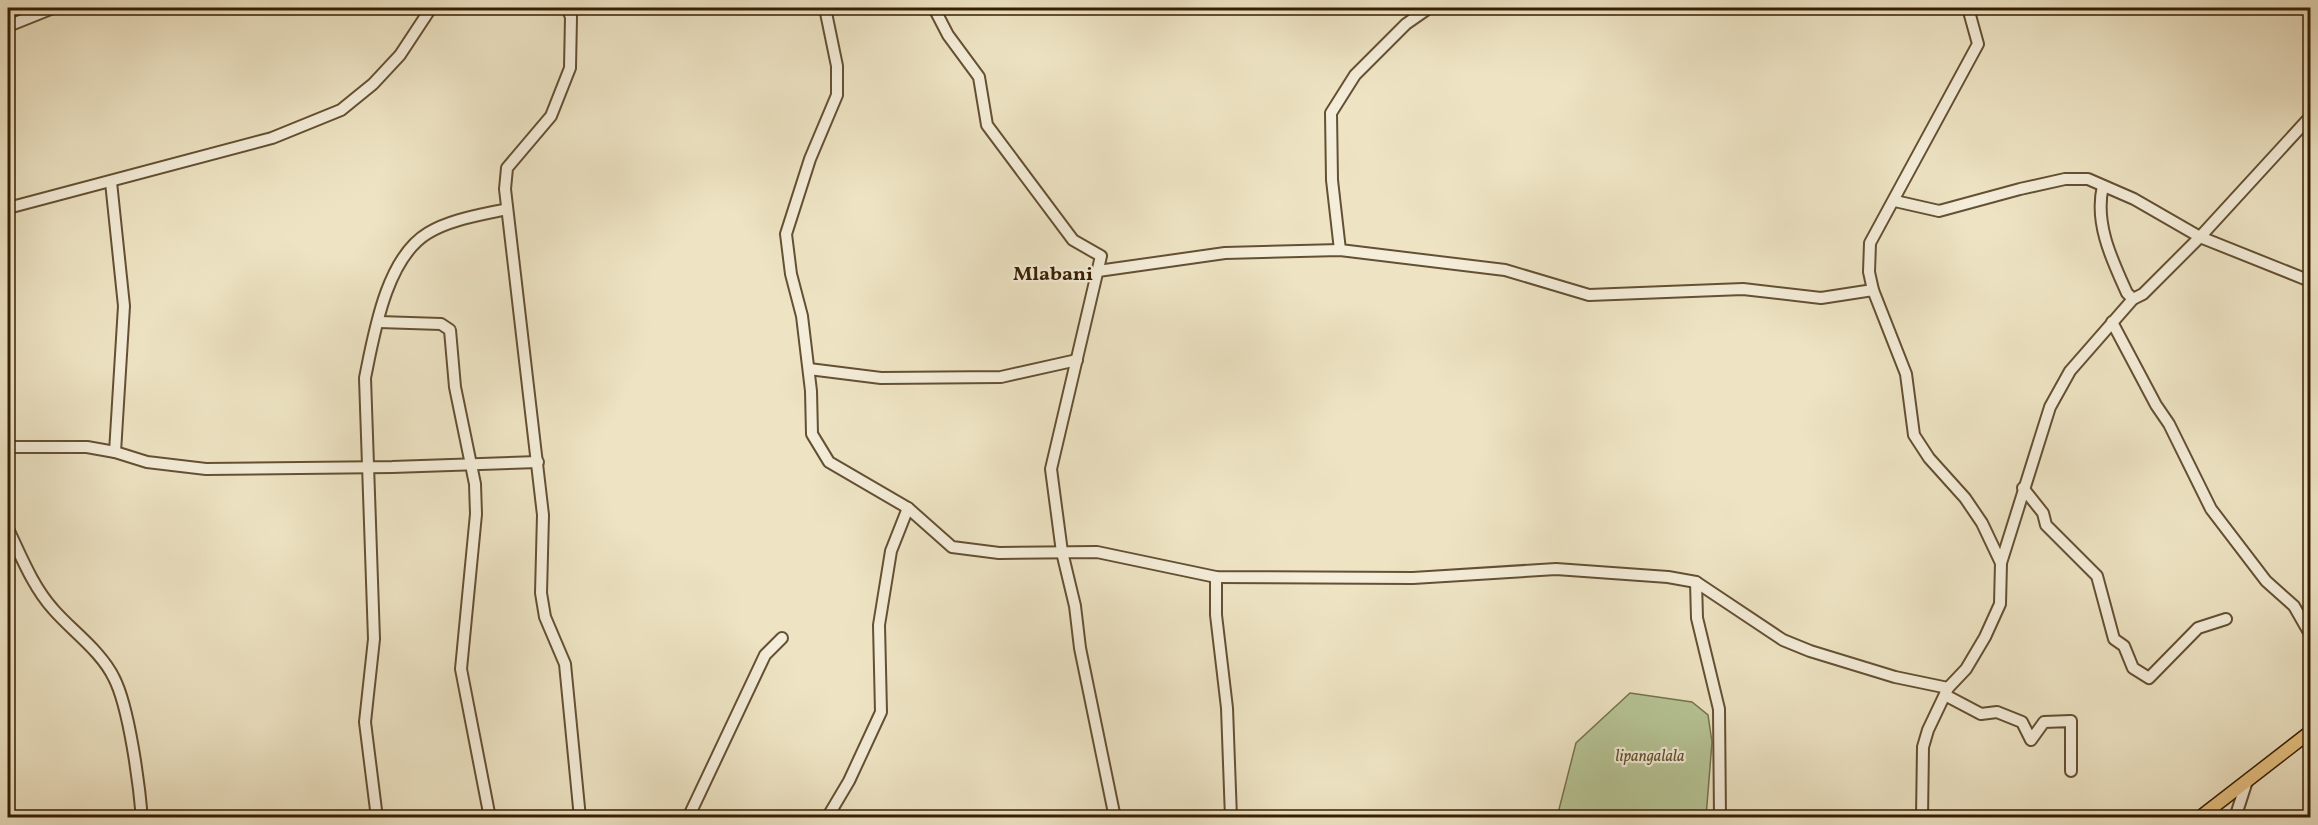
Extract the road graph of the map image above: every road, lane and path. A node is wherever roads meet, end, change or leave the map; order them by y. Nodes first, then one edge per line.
1 (52, 8) edge
2 (431, 8) edge
3 (567, 8) edge
4 (825, 8) edge
5 (934, 8) edge
6 (1429, 8) edge
7 (1969, 8) edge
8 (8, 26) edge
9 (2310, 117) edge
10 (111, 182) junction
11 (2103, 186) junction
12 (1895, 201) junction
13 (8, 208) edge
14 (507, 209) junction
15 (2200, 237) junction
16 (1340, 250) junction
17 (1098, 271) junction
18 (2310, 281) edge
19 (1873, 290) junction
20 (2133, 299) junction
21 (379, 322) junction
22 (2112, 322) junction
23 (1077, 360) junction
24 (809, 369) junction
25 (8, 447) edge
26 (116, 452) junction
27 (538, 462) junction
28 (471, 464) junction
29 (366, 467) junction
30 (2023, 488) junction
31 (908, 508) junction
32 (8, 530) edge
33 (1062, 552) junction
34 (2001, 562) junction
35 (1216, 577) junction
36 (1696, 582) junction
37 (2226, 619) dead end
38 (2310, 634) edge
39 (782, 638) dead end
40 (1947, 692) junction
41 (2310, 732) edge
42 (2071, 771) dead end
43 (2246, 784) junction
44 (142, 818) edge
45 (377, 818) edge
46 (490, 818) edge
47 (580, 818) edge
48 (688, 818) edge
49 (827, 818) edge
50 (1115, 818) edge
51 (1231, 818) edge
52 (1719, 818) edge
53 (1922, 818) edge
54 (2199, 818) edge
55 (2235, 818) edge

1 - 8 street
2 - 10 street
3 - 14 street
4 - 24 street
5 - 17 street
6 - 16 street
7 - 12 street
9 - 15 street
10 - 13 street
10 - 26 street
11 - 12 street
11 - 15 street
11 - 20 street
12 - 19 street
14 - 21 street
14 - 27 street
15 - 18 street
15 - 20 street
16 - 17 street
16 - 19 street
17 - 23 street
19 - 34 street
20 - 22 street
21 - 28 street
21 - 29 street
22 - 30 street
22 - 38 street
23 - 24 street
23 - 33 street
24 - 31 street
25 - 26 street
26 - 29 street
27 - 28 street
27 - 47 street
28 - 29 street
28 - 46 street
29 - 45 street
30 - 34 street
30 - 37 street
31 - 33 street
31 - 49 street
32 - 44 street
33 - 35 street
33 - 50 street
34 - 40 street
35 - 36 street
35 - 51 street
36 - 40 street
36 - 52 street
39 - 48 street
40 - 42 street
40 - 53 street
41 - 43 main road
43 - 54 main road
43 - 55 street

